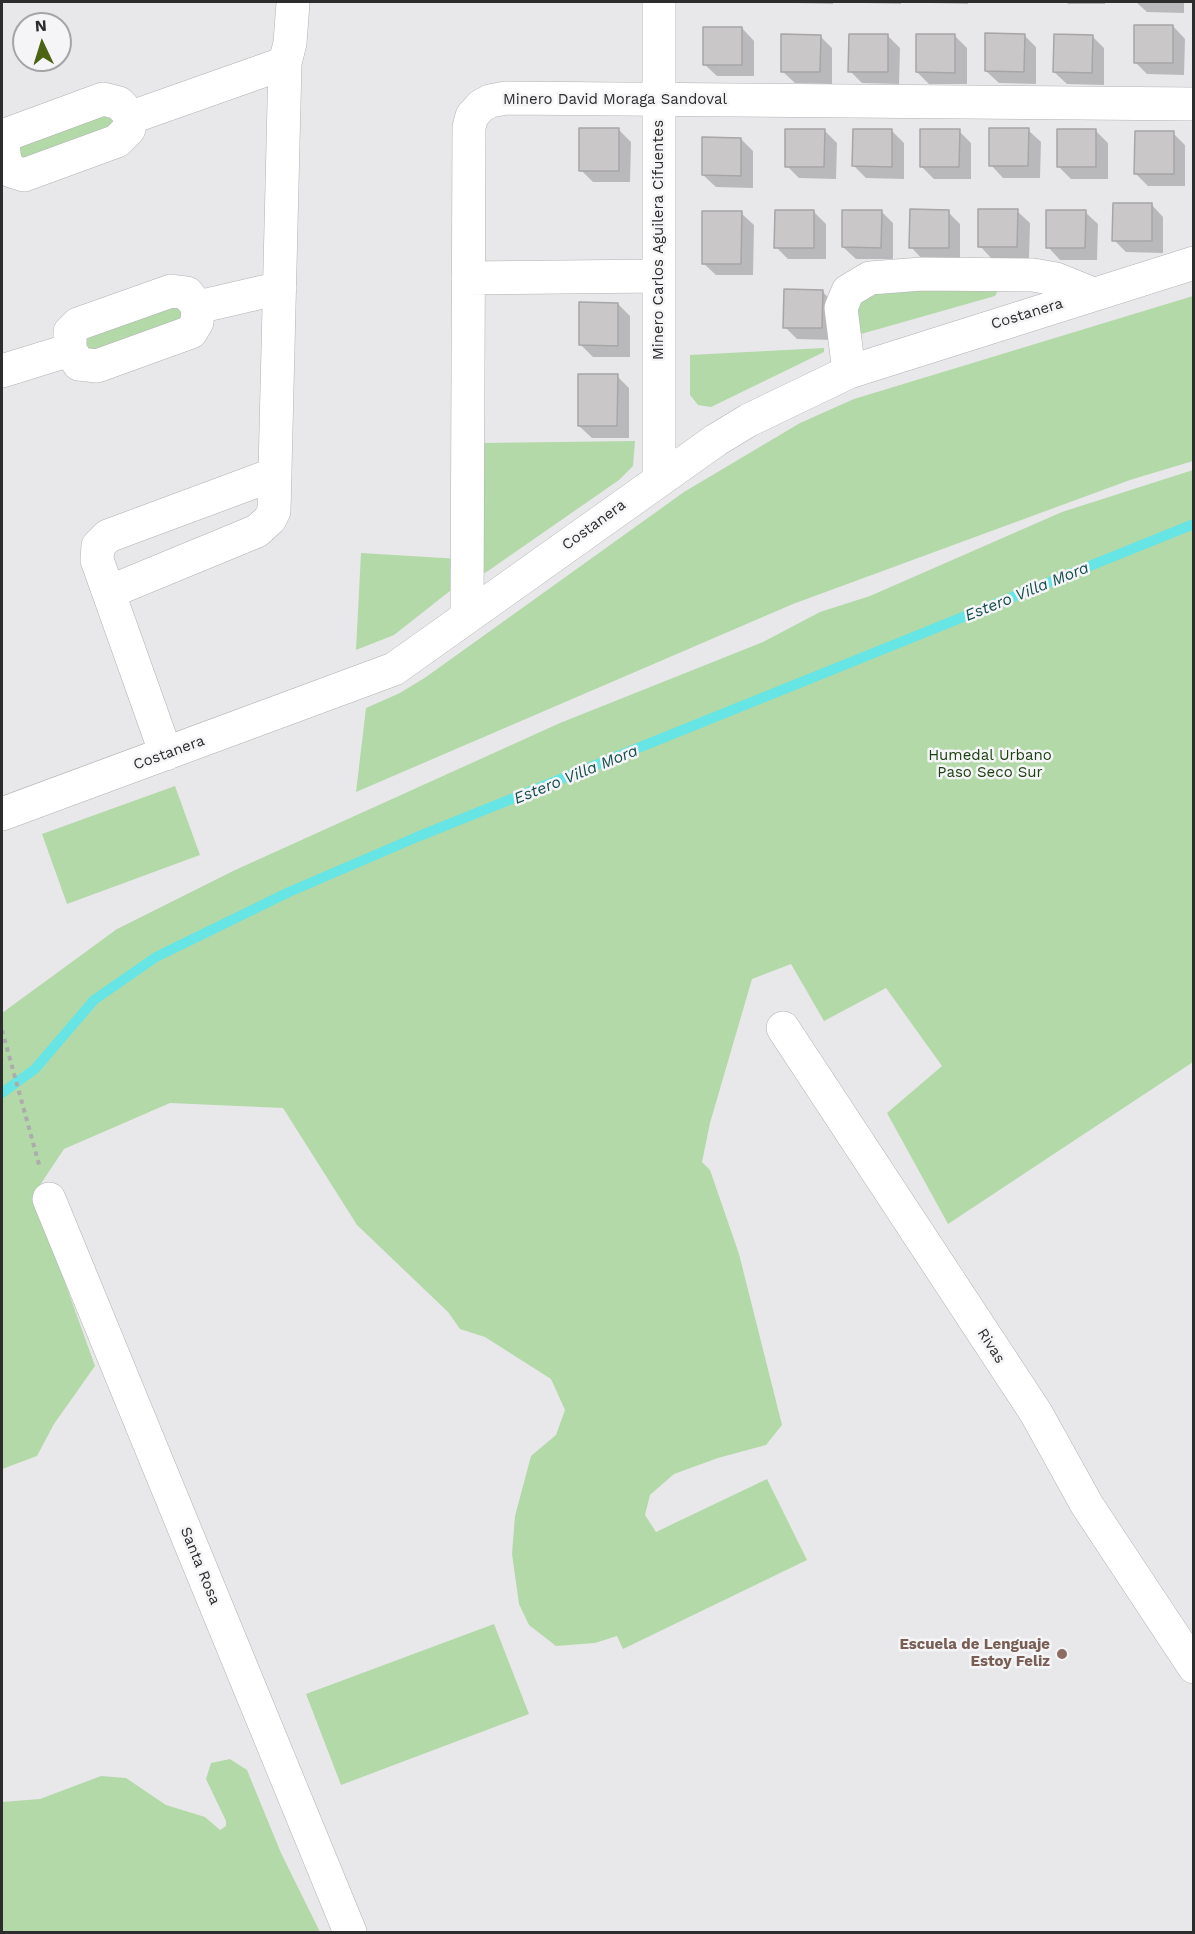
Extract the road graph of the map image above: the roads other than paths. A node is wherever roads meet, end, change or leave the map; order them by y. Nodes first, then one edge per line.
1 (659, 2) edge
2 (293, 3) edge
3 (285, 63) junction
4 (659, 100) junction
5 (1194, 104) edge
6 (132, 117) junction
7 (3, 162) edge
8 (1194, 263) edge
9 (659, 276) junction
10 (468, 278) junction
11 (280, 288) junction
12 (1093, 294) junction
13 (198, 307) junction
14 (70, 350) junction
15 (2, 371) edge
16 (849, 372) junction
17 (275, 474) junction
18 (659, 478) junction
19 (109, 592) junction
20 (467, 617) junction
21 (166, 754) junction
22 (3, 809) edge
23 (783, 1028) dead end
24 (49, 1199) road end
25 (1194, 1667) edge
26 (350, 1932) edge

1 - 4 street, Minero Carlos Aguilera Cifuentes
2 - 3 street
3 - 6 street
3 - 11 street
4 - 5 street, Minero David Moraga Sandoval
4 - 9 street, Minero Carlos Aguilera Cifuentes
4 - 10 street, Minero David Moraga Sandoval
6 - 7 street
6 - 7 street
8 - 12 street, Costanera
9 - 10 street
9 - 18 street, Minero Carlos Aguilera Cifuentes
10 - 20 street, Minero David Moraga Sandoval
11 - 13 street
11 - 17 street
12 - 16 street, Costanera
12 - 16 street
13 - 14 street
13 - 14 street
14 - 15 street
16 - 18 street, Costanera
17 - 19 street
17 - 19 street
18 - 20 street, Costanera
19 - 21 street
20 - 21 street, Costanera
21 - 22 street, Costanera
23 - 25 street, Rivas
24 - 26 street, Santa Rosa

